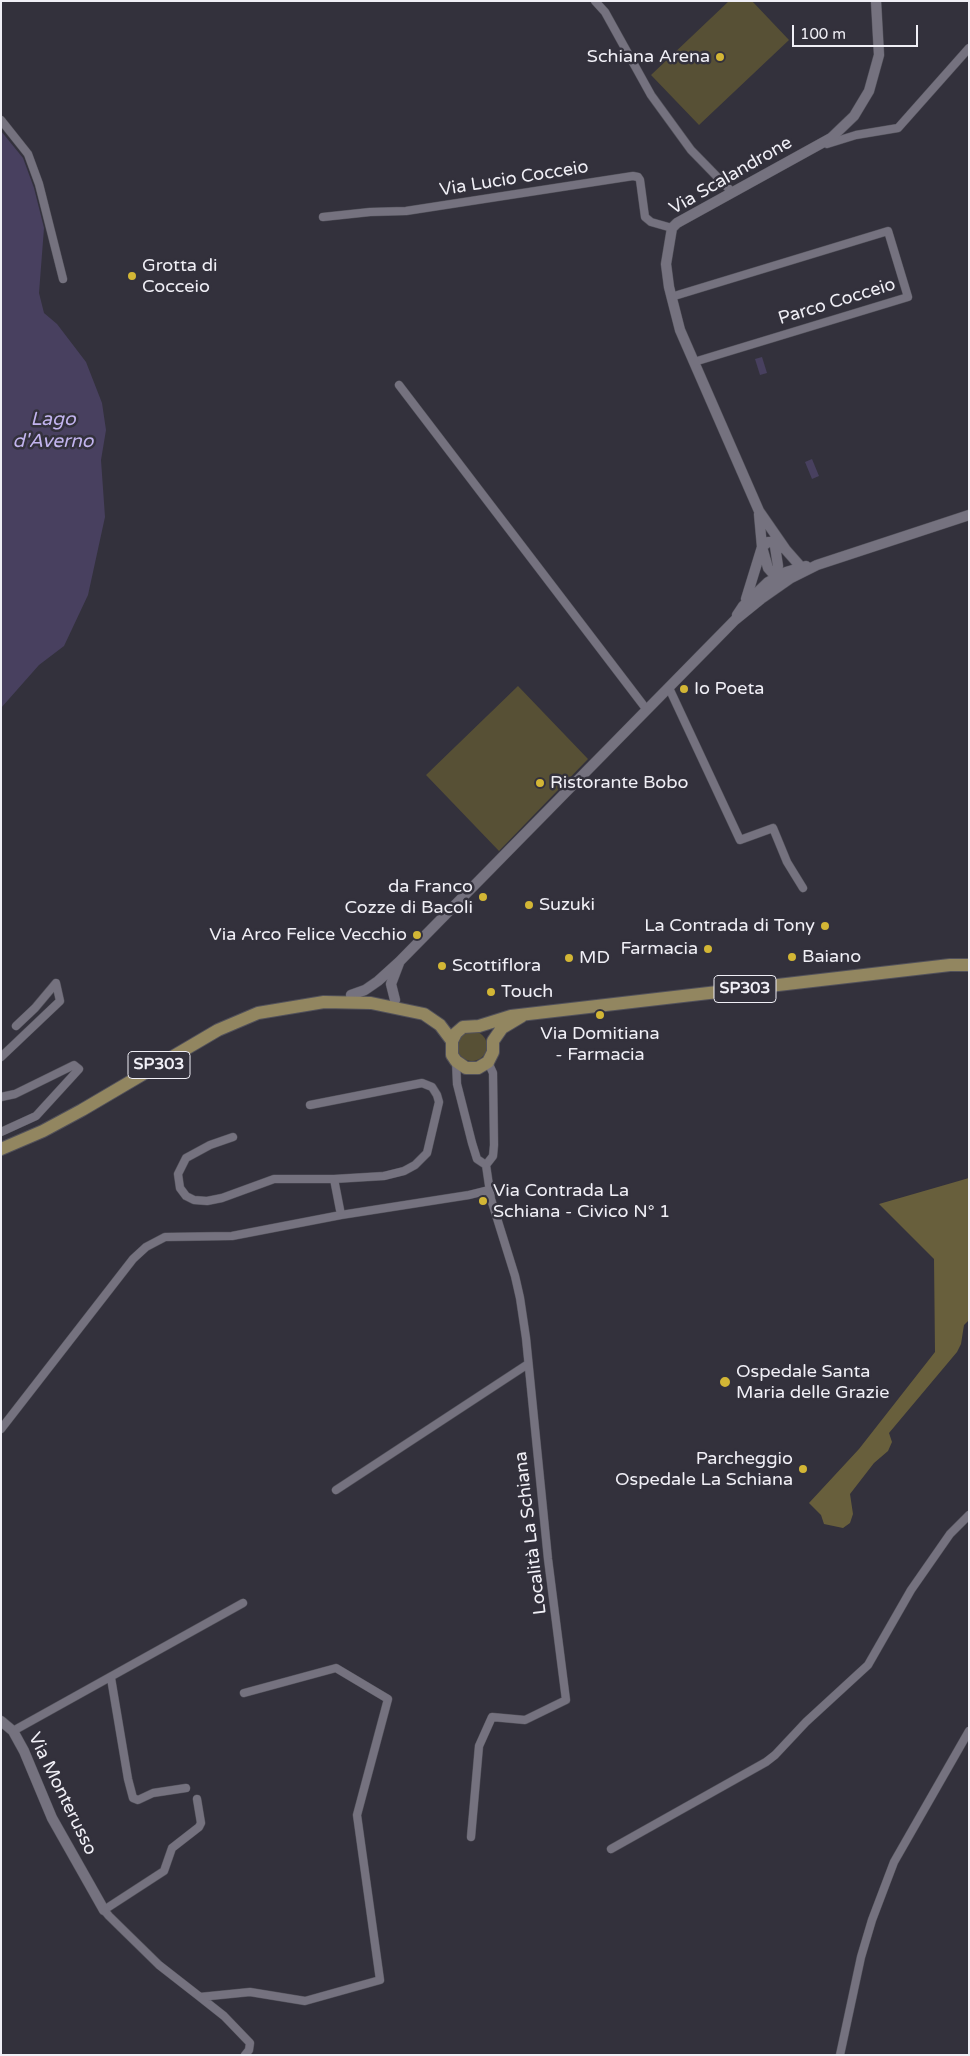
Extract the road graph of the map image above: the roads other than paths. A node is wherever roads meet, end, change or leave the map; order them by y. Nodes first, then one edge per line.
1 (596, 1) edge
2 (876, 1) edge
3 (969, 48) edge
4 (1, 120) edge
5 (813, 148) junction
6 (732, 192) junction
7 (323, 217) dead end
8 (672, 228) junction
9 (63, 279) dead end
10 (671, 297) junction
11 (694, 362) junction
12 (399, 385) dead end
13 (759, 511) junction
14 (969, 515) edge
15 (769, 526) junction
16 (775, 543) junction
17 (762, 547) junction
18 (786, 550) junction
19 (817, 565) junction
20 (801, 567) junction
21 (776, 577) junction
22 (791, 578) junction
23 (761, 599) junction
24 (743, 606) junction
25 (735, 620) junction
26 (669, 688) junction
27 (648, 710) junction
28 (803, 888) dead end
29 (399, 962) junction
30 (969, 965) edge
31 (378, 981) junction
32 (351, 995) junction
33 (395, 1000) junction
34 (375, 1001) junction
35 (324, 1002) junction
36 (522, 1016) junction
37 (16, 1026) dead end
38 (479, 1026) junction
39 (464, 1027) junction
40 (452, 1041) junction
41 (493, 1041) junction
42 (1, 1057) edge
43 (456, 1062) junction
44 (488, 1062) junction
45 (1, 1097) edge
46 (310, 1105) dead end
47 (1, 1132) edge
48 (232, 1137) dead end
49 (1, 1149) edge
50 (486, 1165) junction
51 (334, 1179) junction
52 (489, 1190) junction
53 (341, 1215) junction
54 (528, 1364) junction
55 (1, 1428) edge
56 (336, 1490) dead end
57 (969, 1515) edge
58 (242, 1603) dead end
59 (111, 1678) junction
60 (244, 1692) dead end
61 (1, 1721) edge
62 (13, 1731) junction
63 (969, 1731) edge
64 (186, 1788) dead end
65 (197, 1800) dead end
66 (471, 1837) dead end
67 (611, 1850) dead end
68 (104, 1910) junction
69 (200, 1997) junction
70 (244, 2055) edge
71 (840, 2055) edge

1 - 6 street
2 - 5 street, Via Scalandrone
3 - 5 street
4 - 9 street
5 - 6 street, Via Scalandrone
6 - 8 street, Via Scalandrone
7 - 8 street, Via Lucio Cocceio
8 - 10 street, Via Scalandrone
10 - 11 street, Via Scalandrone
10 - 11 street, Parco Cocceio
11 - 13 street, Via Scalandrone
12 - 27 street
13 - 15 street
13 - 17 street
14 - 19 street
15 - 16 street
15 - 18 street
16 - 17 street
16 - 18 street
16 - 21 street
17 - 21 street
17 - 24 street
18 - 20 street
19 - 20 street
19 - 22 street
20 - 21 street
21 - 22 street
21 - 23 street
21 - 24 street
22 - 23 street
23 - 25 street
24 - 25 street
25 - 26 street
26 - 27 street
26 - 28 street
27 - 29 street
29 - 31 street
29 - 33 street
30 - 36 main road, SP303
31 - 32 street
31 - 34 street
32 - 34 main road
32 - 35 main road
33 - 34 main road
33 - 39 main road
34 - 35 main road, SP303
34 - 40 main road
35 - 49 main road, SP303
36 - 38 main road
36 - 41 main road
37 - 42 street
38 - 39 main road
38 - 41 main road
39 - 40 main road
40 - 43 main road
41 - 44 main road
43 - 44 main road
43 - 50 street, Località La Schiana
44 - 50 street, Località La Schiana
45 - 47 street
46 - 51 street
48 - 51 street
50 - 52 street, Località La Schiana
51 - 53 street
52 - 53 street
52 - 54 street, Località La Schiana
53 - 55 street
54 - 56 street
54 - 66 street, Località La Schiana
57 - 67 street
58 - 59 street
59 - 62 street
59 - 64 street
60 - 69 street
61 - 62 street, Via Monterusso
62 - 68 street, Via Monterusso
63 - 71 street
65 - 68 street
68 - 69 street
69 - 70 street

